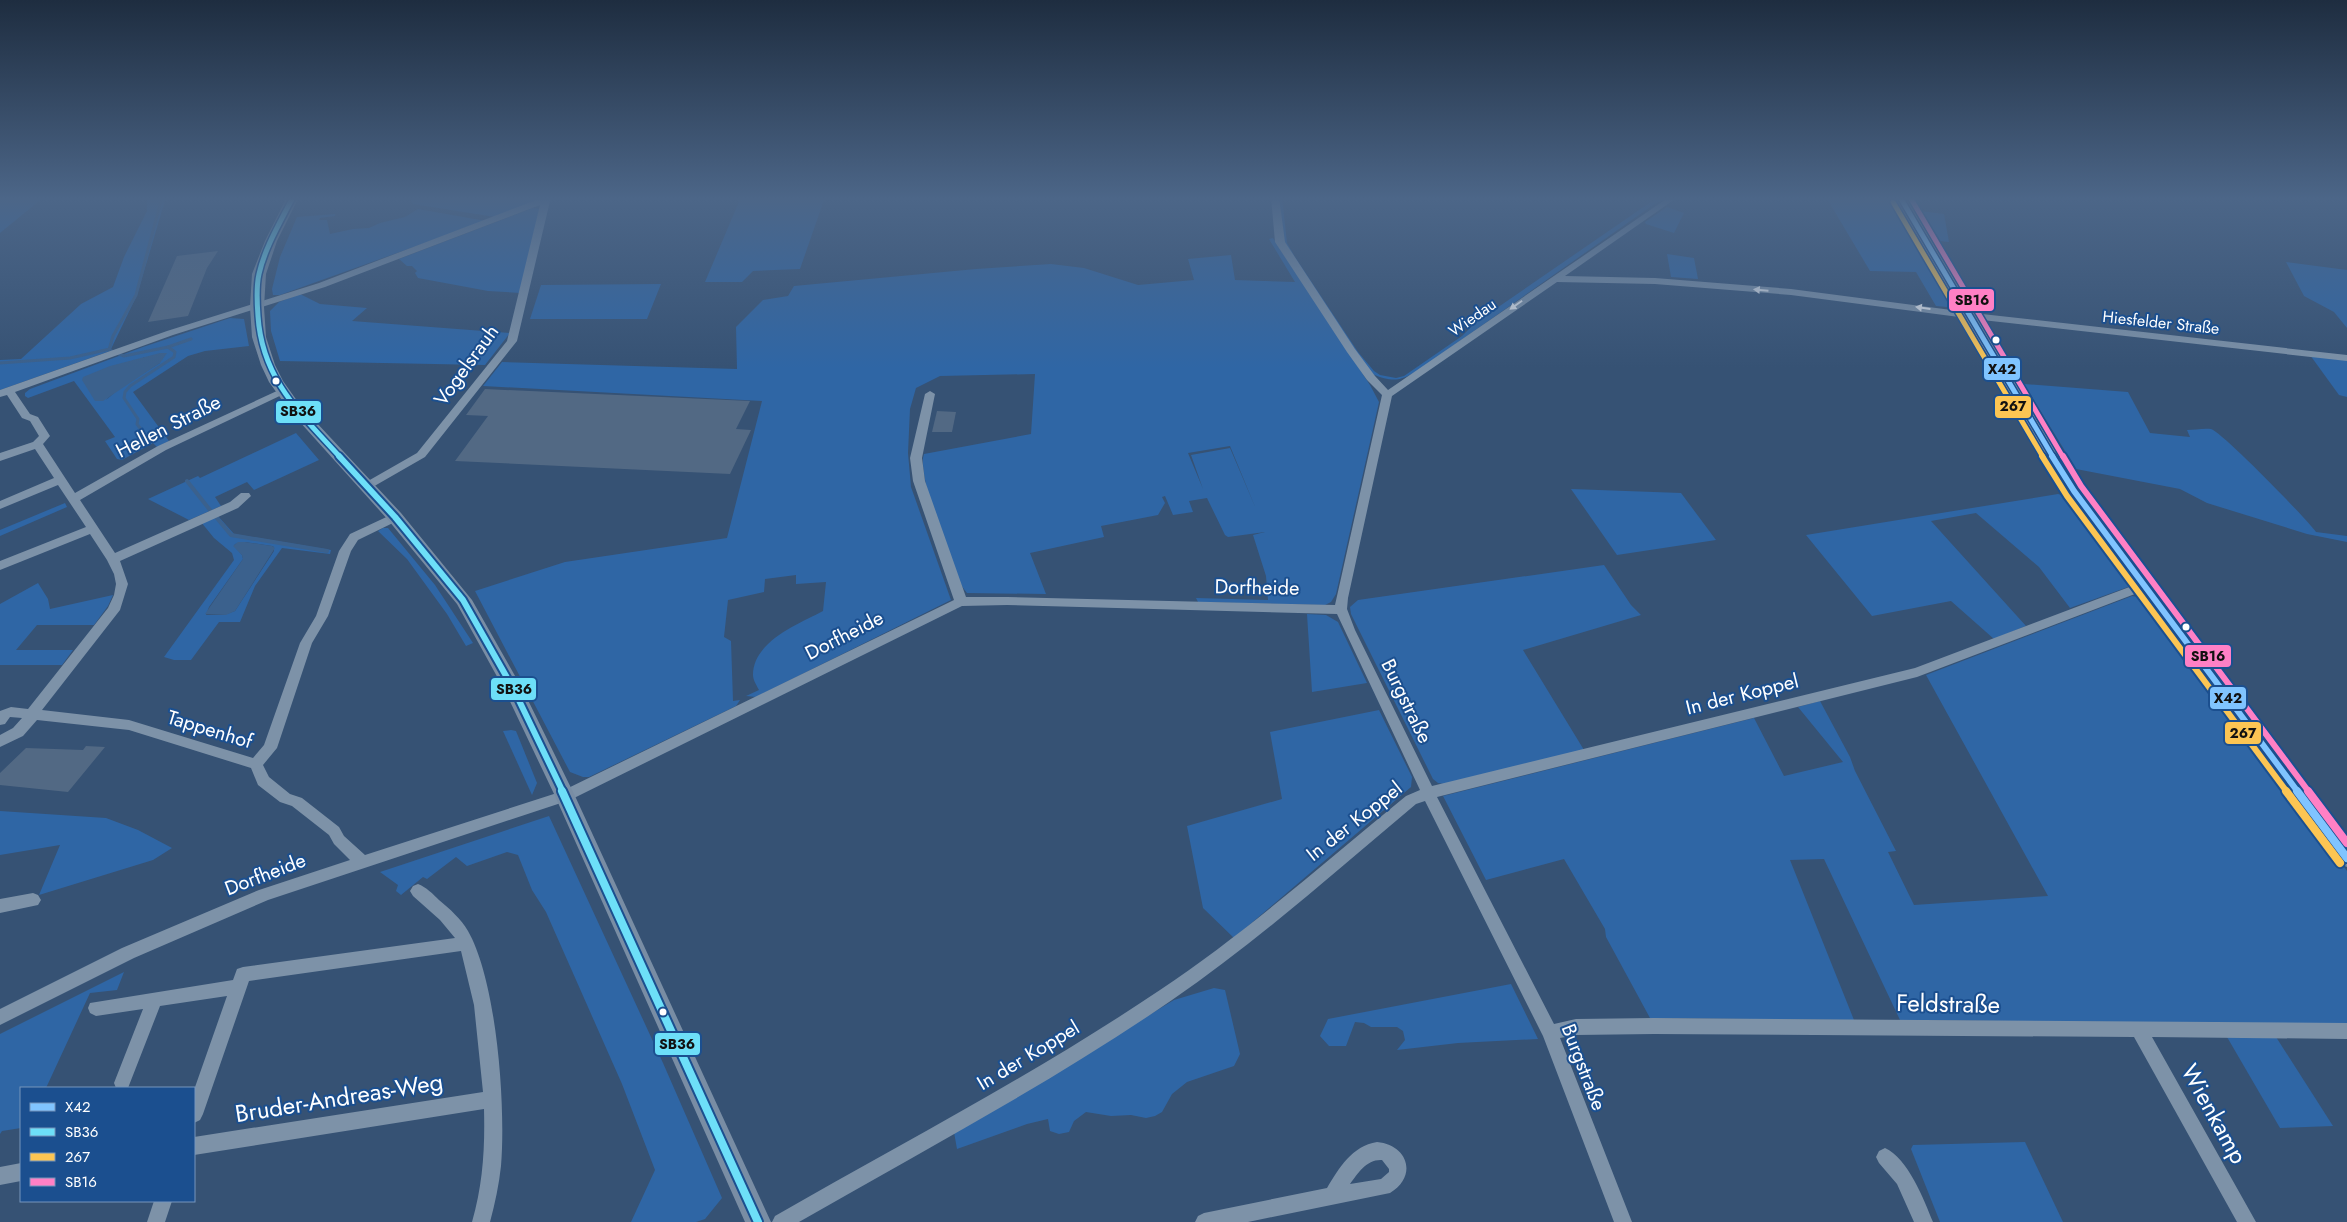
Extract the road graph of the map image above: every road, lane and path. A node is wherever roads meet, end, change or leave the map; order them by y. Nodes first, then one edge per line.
1 (267, 254) edge
2 (403, 254) edge
3 (534, 254) edge
4 (1288, 254) edge
5 (1593, 254) edge
6 (1936, 254) edge
7 (1557, 279) junction
8 (257, 307) junction
9 (1971, 315) junction
10 (2347, 358) edge
11 (4, 392) edge
12 (283, 392) junction
13 (930, 394) dead end
14 (1388, 395) junction
15 (36, 444) junction
16 (0, 457) edge
17 (60, 480) junction
18 (367, 485) junction
19 (246, 496) dead end
20 (73, 499) junction
21 (0, 505) edge
22 (395, 517) junction
23 (91, 529) junction
24 (113, 559) junction
25 (0, 566) edge
26 (2144, 586) junction
27 (962, 602) junction
28 (1341, 609) junction
29 (34, 713) junction
30 (0, 720) edge
31 (0, 742) edge
32 (0, 752) edge
33 (256, 764) junction
34 (1428, 793) junction
35 (565, 796) junction
36 (2347, 858) edge
37 (362, 862) junction
38 (418, 892) dead end
39 (33, 900) dead end
40 (0, 906) edge
41 (466, 943) junction
42 (239, 988) junction
43 (155, 999) junction
44 (96, 1008) dead end
45 (0, 1017) edge
46 (2139, 1030) junction
47 (2347, 1031) edge
48 (1550, 1033) junction
49 (122, 1082) dead end
50 (492, 1099) junction
51 (195, 1111) edge
52 (195, 1146) edge
53 (1885, 1157) dead end
54 (20, 1172) edge
55 (0, 1176) edge
56 (1333, 1196) dead end
57 (163, 1202) edge
58 (156, 1222) edge
59 (481, 1222) edge
60 (758, 1222) edge
61 (781, 1222) edge
62 (1204, 1222) edge
63 (1623, 1222) edge
64 (1924, 1222) edge
65 (2247, 1222) edge

1 - 8 main road
2 - 8 street
3 - 18 street, Vogelsrauh
4 - 14 street
5 - 7 street, Wiedau
6 - 9 main road
9 -> 7 street, Hiesfelder Straße
7 -> 14 street, Wiedau
8 - 11 street
8 - 12 main road
9 - 10 street, Hiesfelder Straße
9 - 26 main road
11 - 15 street
12 - 18 main road
12 - 20 street, Hellen Straße
13 - 27 street
14 - 28 street
15 - 16 street
15 - 17 street
17 - 20 street
17 - 21 street
18 - 22 main road
19 - 24 street
20 - 23 street
22 - 33 street
22 - 35 main road
23 - 24 street
23 - 25 street
24 - 29 street
26 - 34 street, In der Koppel
26 - 36 main road
27 - 28 street, Dorfheide
27 - 35 street, Dorfheide
28 - 34 street, Burgstraße
29 - 30 street, Tappenhof
29 - 31 street
29 - 33 street, Tappenhof
31 - 32 street
33 - 37 street, Tappenhof
34 - 48 street, Burgstraße
34 - 61 street, In der Koppel
35 - 37 street, Dorfheide
35 - 60 main road
37 - 45 street, Dorfheide
38 - 41 street
39 - 40 street
41 - 42 street
41 - 50 street
42 - 43 street
42 - 51 street
43 - 44 street
43 - 49 street
46 - 47 street, Feldstraße
46 - 48 street, Feldstraße
46 - 65 street, Wienkamp
48 - 63 street, Burgstraße
50 - 52 street, Bruder-Andreas-Weg
50 - 59 street
53 - 64 street
54 - 55 street
56 - 62 street
57 - 58 street

